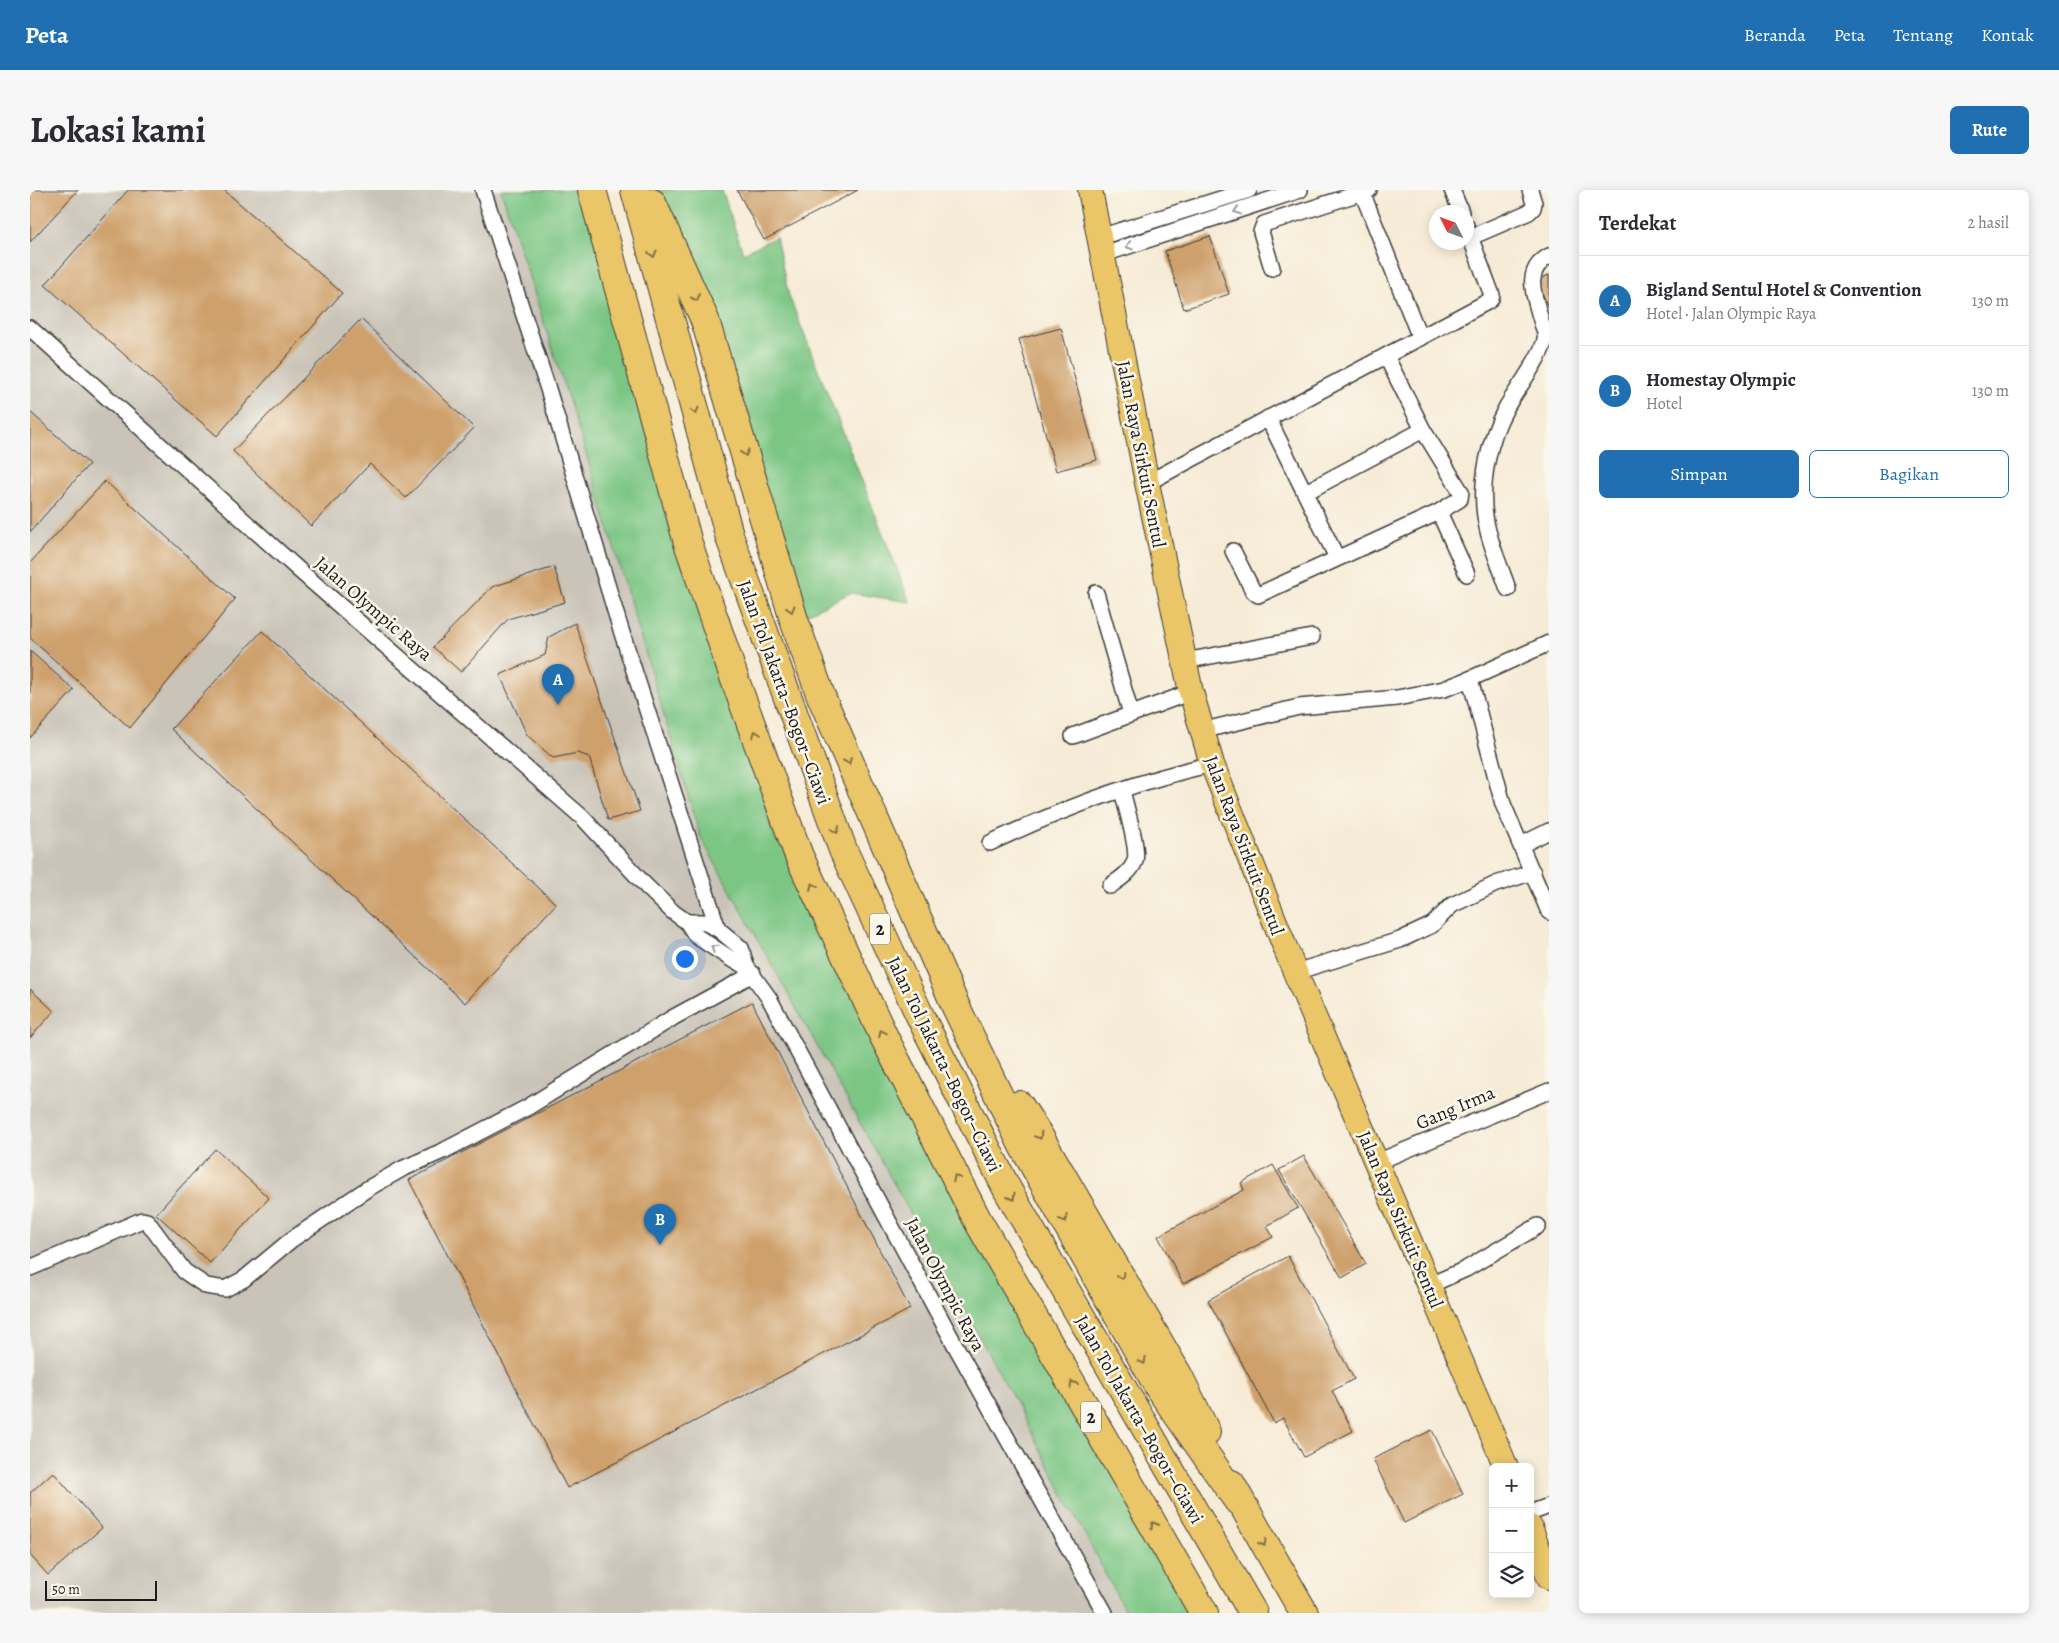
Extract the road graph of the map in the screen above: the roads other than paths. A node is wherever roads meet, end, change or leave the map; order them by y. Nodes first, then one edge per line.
1 (483, 190) edge
2 (592, 190) edge
3 (635, 190) edge
4 (646, 190) edge
5 (1090, 190) edge
6 (1249, 190) edge
7 (1300, 190) edge
8 (1452, 190) edge
9 (1530, 190) edge
10 (1365, 191) edge
11 (1458, 205) edge
12 (1474, 229) edge
13 (1102, 245) junction
14 (1474, 245) edge
15 (1549, 256) edge
16 (1272, 268) dead end
17 (30, 328) edge
18 (1420, 338) junction
19 (1547, 338) edge
20 (1386, 356) junction
21 (1268, 418) junction
22 (1423, 430) junction
23 (1147, 483) junction
24 (1306, 492) junction
25 (1439, 512) junction
26 (1233, 551) dead end
27 (1337, 558) junction
28 (1467, 574) dead end
29 (1508, 588) dead end
30 (1096, 593) dead end
31 (1312, 637) dead end
32 (1549, 643) edge
33 (1185, 661) junction
34 (1470, 679) junction
35 (1191, 692) junction
36 (1131, 714) junction
37 (1201, 731) junction
38 (1073, 736) dead end
39 (1212, 764) junction
40 (1122, 790) junction
41 (1549, 831) edge
42 (990, 843) dead end
43 (1521, 845) junction
44 (1533, 872) junction
45 (1110, 886) dead end
46 (1549, 912) edge
47 (687, 922) junction
48 (718, 929) junction
49 (749, 970) junction
50 (1295, 972) junction
51 (1549, 1091) edge
52 (1377, 1162) junction
53 (1538, 1226) dead end
54 (30, 1268) edge
55 (1430, 1285) junction
56 (1504, 1463) edge
57 (1549, 1506) edge
58 (1534, 1512) edge
59 (1534, 1537) edge
60 (1172, 1557) junction
61 (1548, 1574) edge
62 (1105, 1613) edge
63 (1192, 1613) edge
64 (1204, 1613) edge
65 (1253, 1613) edge
66 (1304, 1613) edge

1 - 48 street
60 -> 2 highway, 2
3 -> 65 highway, Jalan Tol Jakarta–Bogor–Ciawi / 2
4 -> 66 highway
5 - 13 main road, Jalan Raya Sirkuit Sentul
6 - 13 street
7 -> 13 street
8 - 11 street
9 - 12 street
10 - 16 street
10 - 18 street
13 - 23 main road, Jalan Raya Sirkuit Sentul
14 - 18 street
15 - 19 street
17 - 47 street, Jalan Olympic Raya
18 - 20 street
19 - 29 street
20 - 21 street
20 - 22 street
21 - 23 street
21 - 24 street
22 - 24 street
22 - 25 street
23 - 33 main road, Jalan Raya Sirkuit Sentul
24 - 27 street
25 - 27 street
25 - 28 street
26 - 27 street
30 - 36 street
31 - 33 street
32 - 34 street
33 - 35 main road, Jalan Raya Sirkuit Sentul
34 - 37 street
34 - 43 street
35 - 36 street
35 - 37 main road, Jalan Raya Sirkuit Sentul
36 - 38 street
37 - 39 main road, Jalan Raya Sirkuit Sentul
39 - 40 street
39 - 50 main road, Jalan Raya Sirkuit Sentul
40 - 42 street
40 - 45 street
41 - 43 street
43 - 44 street
44 - 46 street
44 - 50 street
47 - 48 street, Jalan Olympic Raya
49 -> 47 street, Jalan Olympic Raya
48 - 49 street, Jalan Olympic Raya
49 - 54 street
49 - 62 street, Jalan Olympic Raya
50 - 52 main road, Jalan Raya Sirkuit Sentul
51 - 52 street, Gang Irma
52 - 55 main road, Jalan Raya Sirkuit Sentul
53 - 55 street
55 - 56 main road, Jalan Raya Sirkuit Sentul
57 - 58 street
59 - 61 main road
60 - 63 highway
60 - 64 highway, 2

